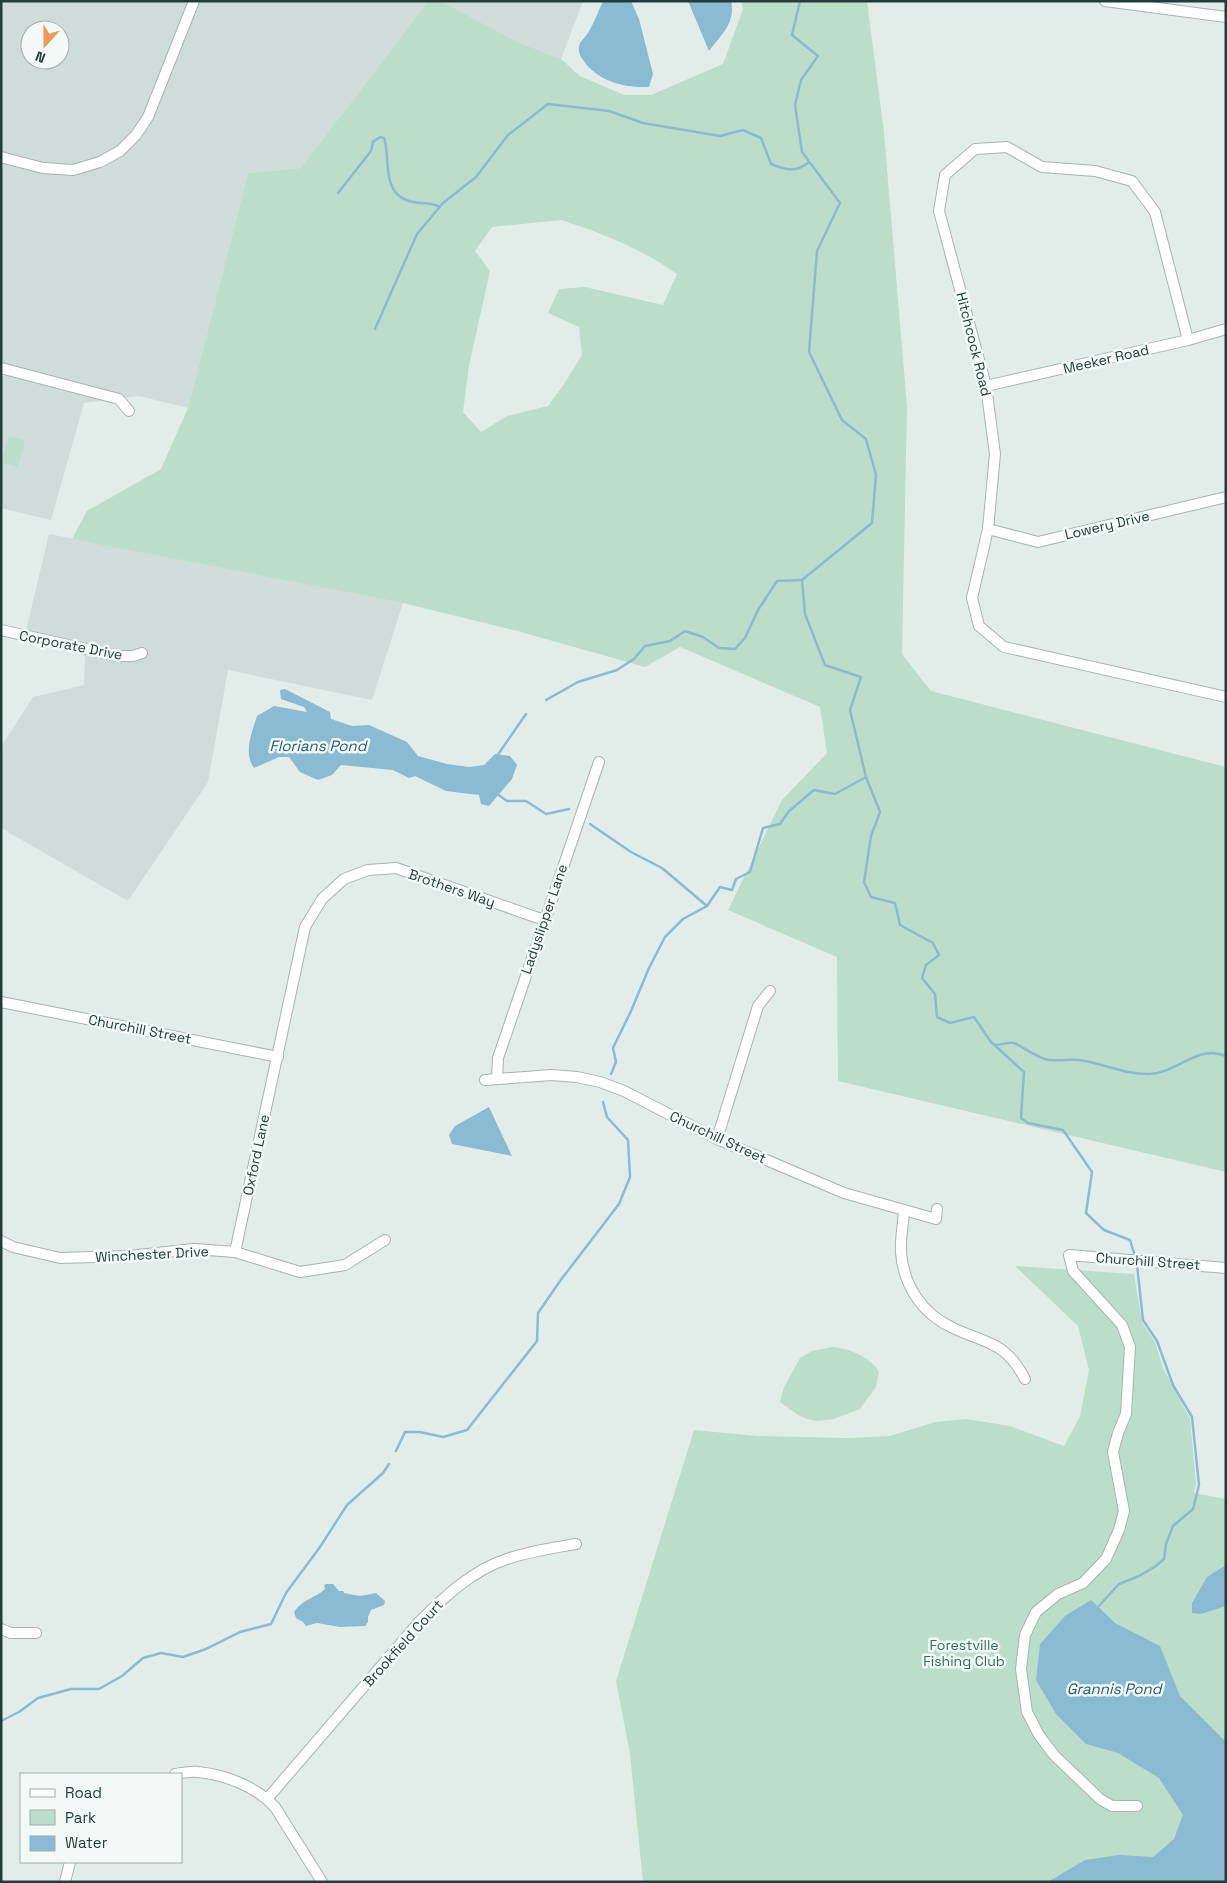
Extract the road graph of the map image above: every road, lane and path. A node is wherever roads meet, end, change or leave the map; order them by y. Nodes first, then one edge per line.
1 (194, 1) edge
2 (1105, 1) edge
3 (1226, 17) edge
4 (1, 157) edge
5 (1226, 330) edge
6 (1188, 340) junction
7 (1, 368) edge
8 (986, 386) junction
9 (129, 411) dead end
10 (1226, 497) edge
11 (988, 529) junction
12 (1, 630) edge
13 (142, 653) dead end
14 (1226, 697) edge
15 (599, 762) dead end
16 (544, 920) junction
17 (770, 991) dead end
18 (1, 1002) edge
19 (278, 1057) junction
20 (497, 1079) junction
21 (485, 1080) dead end
22 (717, 1138) junction
23 (937, 1208) dead end
24 (904, 1211) junction
25 (385, 1240) dead end
26 (1, 1241) edge
27 (235, 1252) junction
28 (1226, 1268) edge
29 (1025, 1379) dead end
30 (576, 1544) dead end
31 (1, 1629) edge
32 (36, 1633) dead end
33 (182, 1773) edge
34 (267, 1799) junction
35 (1137, 1806) dead end
36 (70, 1863) edge
37 (65, 1882) edge
38 (322, 1882) edge

1 - 4 street
2 - 3 street
5 - 6 street, Meeker Road
6 - 8 street, Meeker Road
6 - 8 street, Hitchcock Road
7 - 9 street
8 - 11 street, Hitchcock Road
10 - 11 street, Lowery Drive
11 - 14 street, Hitchcock Road
12 - 13 street, Corporate Drive
15 - 16 street, Ladyslipper Lane
16 - 19 street, Brothers Way
16 - 20 street, Ladyslipper Lane
17 - 22 street
18 - 19 street, Churchill Street
19 - 27 street, Oxford Lane
20 - 21 street, Churchill Street
20 - 22 street, Churchill Street
22 - 24 street, Churchill Street
23 - 24 street, Churchill Street
24 - 29 street
25 - 27 street, Winchester Drive
26 - 27 street, Winchester Drive
28 - 35 street, Churchill Street
30 - 34 street, Brookfield Court
31 - 32 street
33 - 34 street
34 - 38 street
36 - 37 street

